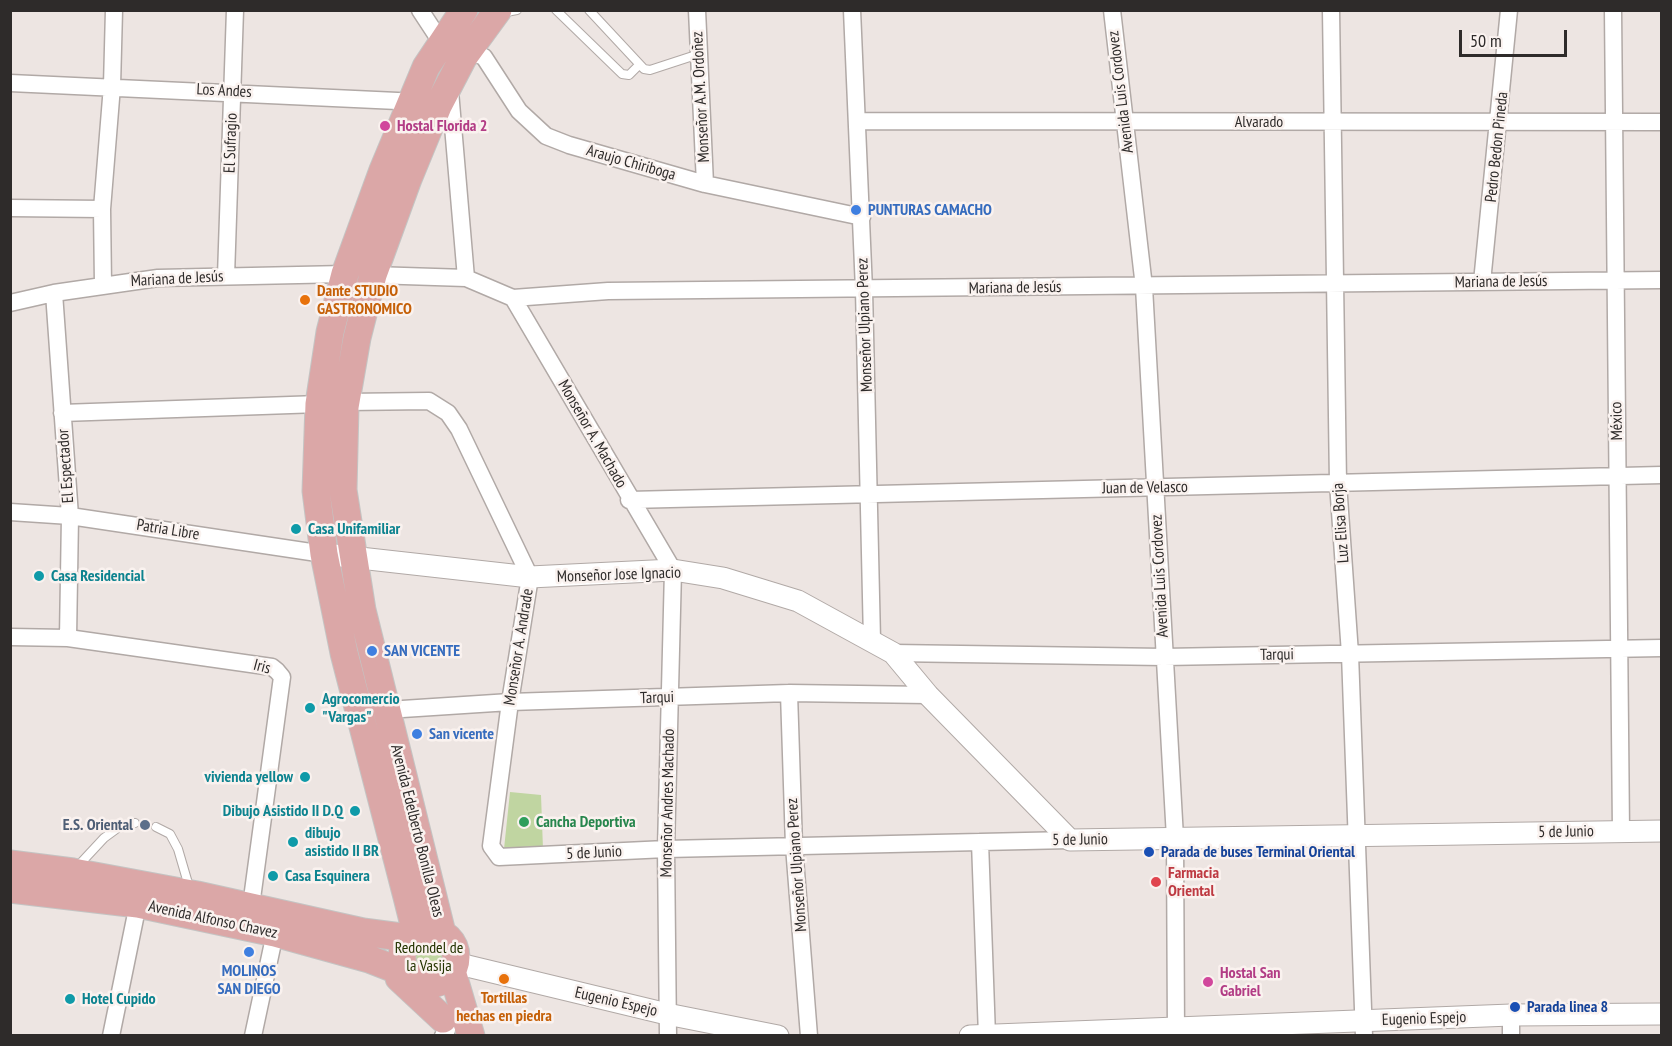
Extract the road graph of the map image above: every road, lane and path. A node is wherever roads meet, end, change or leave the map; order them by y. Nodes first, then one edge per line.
1 (114, 10) edge
2 (235, 10) edge
3 (420, 10) edge
4 (464, 10) edge
5 (556, 10) edge
6 (590, 10) edge
7 (697, 10) edge
8 (852, 10) edge
9 (1112, 10) edge
10 (1331, 10) edge
11 (1509, 10) edge
12 (1613, 10) edge
13 (503, 12) edge
14 (441, 42) junction
15 (469, 49) junction
16 (699, 54) junction
17 (639, 65) junction
18 (10, 83) edge
19 (112, 86) junction
20 (232, 92) junction
21 (444, 95) junction
22 (410, 100) junction
23 (857, 120) junction
24 (1125, 121) junction
25 (1333, 122) junction
26 (1500, 122) junction
27 (1613, 122) junction
28 (1662, 122) edge
29 (705, 184) junction
30 (10, 208) edge
31 (102, 209) junction
32 (862, 217) junction
33 (345, 274) junction
34 (373, 275) junction
35 (226, 276) junction
36 (466, 278) junction
37 (1662, 280) edge
38 (1615, 281) junction
39 (1482, 282) junction
40 (1335, 284) junction
41 (103, 285) junction
42 (1144, 287) junction
43 (864, 290) junction
44 (54, 293) junction
45 (513, 298) junction
46 (10, 303) edge
47 (346, 402) junction
48 (318, 404) junction
49 (63, 413) junction
50 (1662, 475) edge
51 (1617, 476) junction
52 (1338, 483) junction
53 (1155, 487) junction
54 (869, 494) junction
55 (629, 500) junction
56 (10, 512) edge
57 (70, 516) junction
58 (324, 554) junction
59 (352, 557) junction
60 (673, 570) junction
61 (530, 577) junction
62 (10, 637) edge
63 (68, 638) junction
64 (872, 640) junction
65 (1619, 648) junction
66 (1662, 648) edge
67 (893, 653) junction
68 (1350, 654) junction
69 (1164, 657) junction
70 (789, 693) junction
71 (928, 695) junction
72 (670, 698) junction
73 (510, 702) junction
74 (387, 710) junction
75 (135, 824) dead end
76 (156, 827) dead end
77 (1621, 831) junction
78 (1662, 831) edge
79 (1356, 834) junction
80 (1175, 838) junction
81 (1070, 840) junction
82 (981, 842) junction
83 (794, 846) junction
84 (666, 849) junction
85 (499, 857) joint
86 (10, 864) edge
87 (73, 872) junction
88 (10, 889) edge
89 (191, 894) junction
90 (407, 897) junction
91 (138, 904) junction
92 (251, 906) junction
93 (275, 933) junction
94 (442, 933) junction
95 (378, 935) junction
96 (411, 937) junction
97 (376, 962) junction
98 (454, 967) junction
99 (418, 979) junction
100 (667, 1014) junction
101 (1662, 1014) edge
102 (1511, 1025) edge
103 (1364, 1028) edge
104 (451, 1031) edge
105 (1176, 1032) edge
106 (111, 1035) edge
107 (253, 1035) edge
108 (668, 1035) edge
109 (778, 1035) edge
110 (809, 1035) edge
111 (970, 1035) edge
112 (987, 1035) edge

1 - 19 street
2 - 20 street, El Sufragio
3 - 14 street
4 - 14 main road, Avenida Edelberto Bonilla Oleas
5 - 17 lane
6 - 17 lane
7 - 16 street, Monseñor A.M. Ordoñez
8 - 23 street, Monseñor Ulpiano Perez
9 - 24 street, Avenida Luis Cordovez
10 - 25 street, Luz Elisa Borja
11 - 26 street, Pedro Bedon Pineda
12 - 27 street, México
13 - 15 main road, Avenida Edelberto Bonilla Oleas
14 - 15 street, Araujo Chiriboga
14 - 21 street
14 - 22 main road, Avenida Edelberto Bonilla Oleas
15 - 21 main road, Avenida Edelberto Bonilla Oleas
15 - 29 street, Araujo Chiriboga
16 - 17 lane
16 - 29 street, Monseñor A.M. Ordoñez
18 - 19 street, Los Andes
19 - 20 street, Los Andes
19 - 31 street
20 - 22 street, Los Andes
20 - 35 street, El Sufragio
21 - 22 street, Los Andes
21 - 34 main road, Avenida Edelberto Bonilla Oleas
21 - 36 street
22 - 33 main road, Avenida Edelberto Bonilla Oleas
23 - 24 street, Alvarado
23 - 32 street, Monseñor Ulpiano Perez
24 - 25 street, Alvarado
24 - 42 street, Avenida Luis Cordovez
25 - 26 street, Alvarado
25 - 40 street, Luz Elisa Borja
26 - 27 street, Alvarado
26 - 39 street, Pedro Bedon Pineda
27 - 28 street, Alvarado
27 - 38 street, México
29 - 32 street, Araujo Chiriboga
30 - 31 street
31 - 41 street
32 - 43 street, Monseñor Ulpiano Perez
33 - 35 street, Mariana de Jesús
33 - 48 main road, Avenida Edelberto Bonilla Oleas
34 - 36 street, Mariana de Jesús
34 - 47 main road, Avenida Edelberto Bonilla Oleas
35 - 41 street, Mariana de Jesús
36 - 45 street, Mariana de Jesús
37 - 38 street, Mariana de Jesús
38 - 39 street, Mariana de Jesús
38 - 51 street, México
39 - 40 street, Mariana de Jesús
40 - 42 street, Mariana de Jesús
40 - 52 street, Luz Elisa Borja
41 - 44 street, Mariana de Jesús
42 - 43 street, Mariana de Jesús
42 - 53 street, Avenida Luis Cordovez
43 - 45 street, Mariana de Jesús
43 - 54 street, Monseñor Ulpiano Perez
44 - 46 street, Mariana de Jesús
44 - 49 street, El Espectador
45 - 55 street, Monseñor A. Machado
47 - 59 main road, Avenida Edelberto Bonilla Oleas
47 - 61 street, Monseñor A. Andrade
48 - 49 street
48 - 58 main road, Avenida Edelberto Bonilla Oleas
49 - 57 street, El Espectador
50 - 51 street, Juan de Velasco
51 - 52 street, Juan de Velasco
51 - 65 street, México
52 - 53 street, Juan de Velasco
52 - 68 street, Luz Elisa Borja
53 - 54 street, Juan de Velasco
53 - 69 street, Avenida Luis Cordovez
54 - 55 street, Juan de Velasco
54 - 64 street, Monseñor Ulpiano Perez
55 - 60 street, Monseñor A. Machado
56 - 57 street, Patria Libre
57 - 58 street, Patria Libre
57 - 63 street, El Espectador
58 - 59 street, Monseñor Jose Ignacio
58 - 90 main road, Avenida Edelberto Bonilla Oleas
59 - 61 street, Monseñor Jose Ignacio
59 - 74 main road, Avenida Edelberto Bonilla Oleas
60 - 61 street, Monseñor Jose Ignacio
60 - 64 street, Monseñor Jose Ignacio
60 - 72 street, Monseñor Andres Machado
61 - 73 street, Monseñor A. Andrade
62 - 63 street, Iris
63 - 92 street, Iris
64 - 67 street, Monseñor Jose Ignacio
65 - 66 street, Tarqui
65 - 68 street, Tarqui
65 - 77 street, México
67 - 69 street, Tarqui
67 - 71 street, Monseñor Jose Ignacio
68 - 69 street, Tarqui
68 - 79 street, Luz Elisa Borja
69 - 80 street, Avenida Luis Cordovez
70 - 71 street, Tarqui
70 - 72 street, Tarqui
70 - 83 street, Monseñor Ulpiano Perez
71 - 81 street, Monseñor Jose Ignacio
72 - 73 street, Tarqui
72 - 84 street, Monseñor Andres Machado
73 - 74 street, Tarqui
73 - 85 street, Monseñor A. Andrade
74 - 94 main road, Avenida Edelberto Bonilla Oleas
75 - 87 lane
76 - 89 lane
77 - 78 street, 5 de Junio
77 - 79 street, 5 de Junio
79 - 80 street, 5 de Junio
79 - 103 street, Luz Elisa Borja
80 - 81 street, 5 de Junio
80 - 105 street, Avenida Luis Cordovez
81 - 82 street, 5 de Junio
82 - 83 street, 5 de Junio
82 - 112 street
83 - 84 street, 5 de Junio
83 - 110 street, Monseñor Ulpiano Perez
84 - 85 street, 5 de Junio
84 - 100 street, Monseñor Andres Machado
86 - 87 main road, Avenida Alfonso Chavez
87 - 89 main road, Avenida Alfonso Chavez
88 - 91 main road, Avenida Alfonso Chavez
89 - 92 main road, Avenida Alfonso Chavez
90 - 95 main road
90 - 96 main road, Avenida Edelberto Bonilla Oleas
91 - 93 main road, Avenida Alfonso Chavez
91 - 106 street
92 - 95 main road, Avenida Alfonso Chavez
93 - 97 main road, Avenida Alfonso Chavez
93 - 107 street
94 - 96 main road
94 - 98 main road
95 - 96 main road, Avenida Alfonso Chavez
96 - 99 main road
97 - 99 main road, Avenida Alfonso Chavez
97 - 104 main road
98 - 99 main road
98 - 100 street, Eugenio Espejo
98 - 104 main road
99 - 104 main road
100 - 108 street, Monseñor Andres Machado
100 - 109 street, Eugenio Espejo
101 - 102 street, Eugenio Espejo
102 - 103 street, Eugenio Espejo
103 - 105 street, Eugenio Espejo
105 - 112 street, Eugenio Espejo
111 - 112 street, Eugenio Espejo

